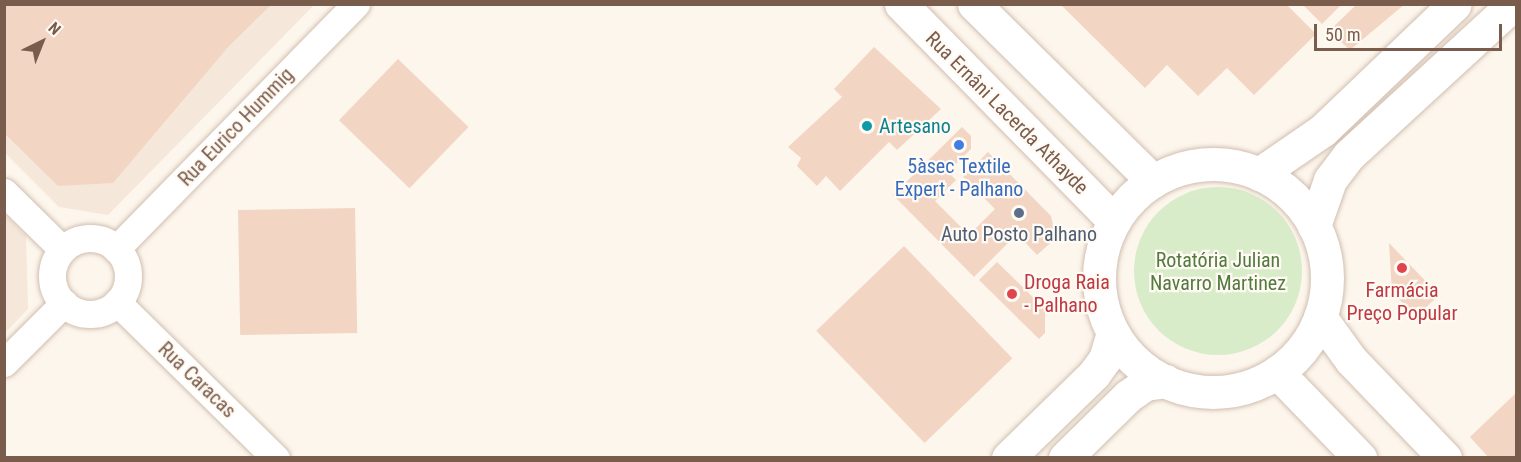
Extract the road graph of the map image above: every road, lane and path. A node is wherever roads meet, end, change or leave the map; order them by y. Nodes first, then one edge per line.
1 (356, 4) edge
2 (901, 4) edge
3 (974, 4) edge
4 (1455, 4) edge
5 (1513, 4) edge
6 (1259, 174) junction
7 (1153, 181) junction
8 (4, 192) edge
9 (1114, 221) junction
10 (1314, 226) junction
11 (62, 249) junction
12 (116, 249) junction
13 (117, 302) junction
14 (64, 303) junction
15 (1320, 317) junction
16 (1113, 333) junction
17 (4, 363) edge
18 (1277, 372) junction
19 (1166, 381) junction
20 (276, 458) edge
21 (1008, 458) edge
22 (1065, 458) edge
23 (1360, 458) edge
24 (1445, 458) edge

1 - 12 street, Rua Eurico Hummig
2 - 9 main road, Rua Ernâni Lacerda Athayde
3 - 7 main road
4 - 6 main road
5 - 10 main road
6 - 7 main road
6 - 10 main road
7 - 9 main road
8 - 11 street
9 - 16 main road
10 - 15 main road
11 - 12 street
11 - 14 street
12 - 13 street
13 - 14 street
13 - 20 street, Rua Caracas
14 - 17 street
15 - 18 main road
15 - 24 main road
16 - 19 main road
16 - 21 main road
18 - 19 main road
18 - 23 main road
19 - 22 main road

